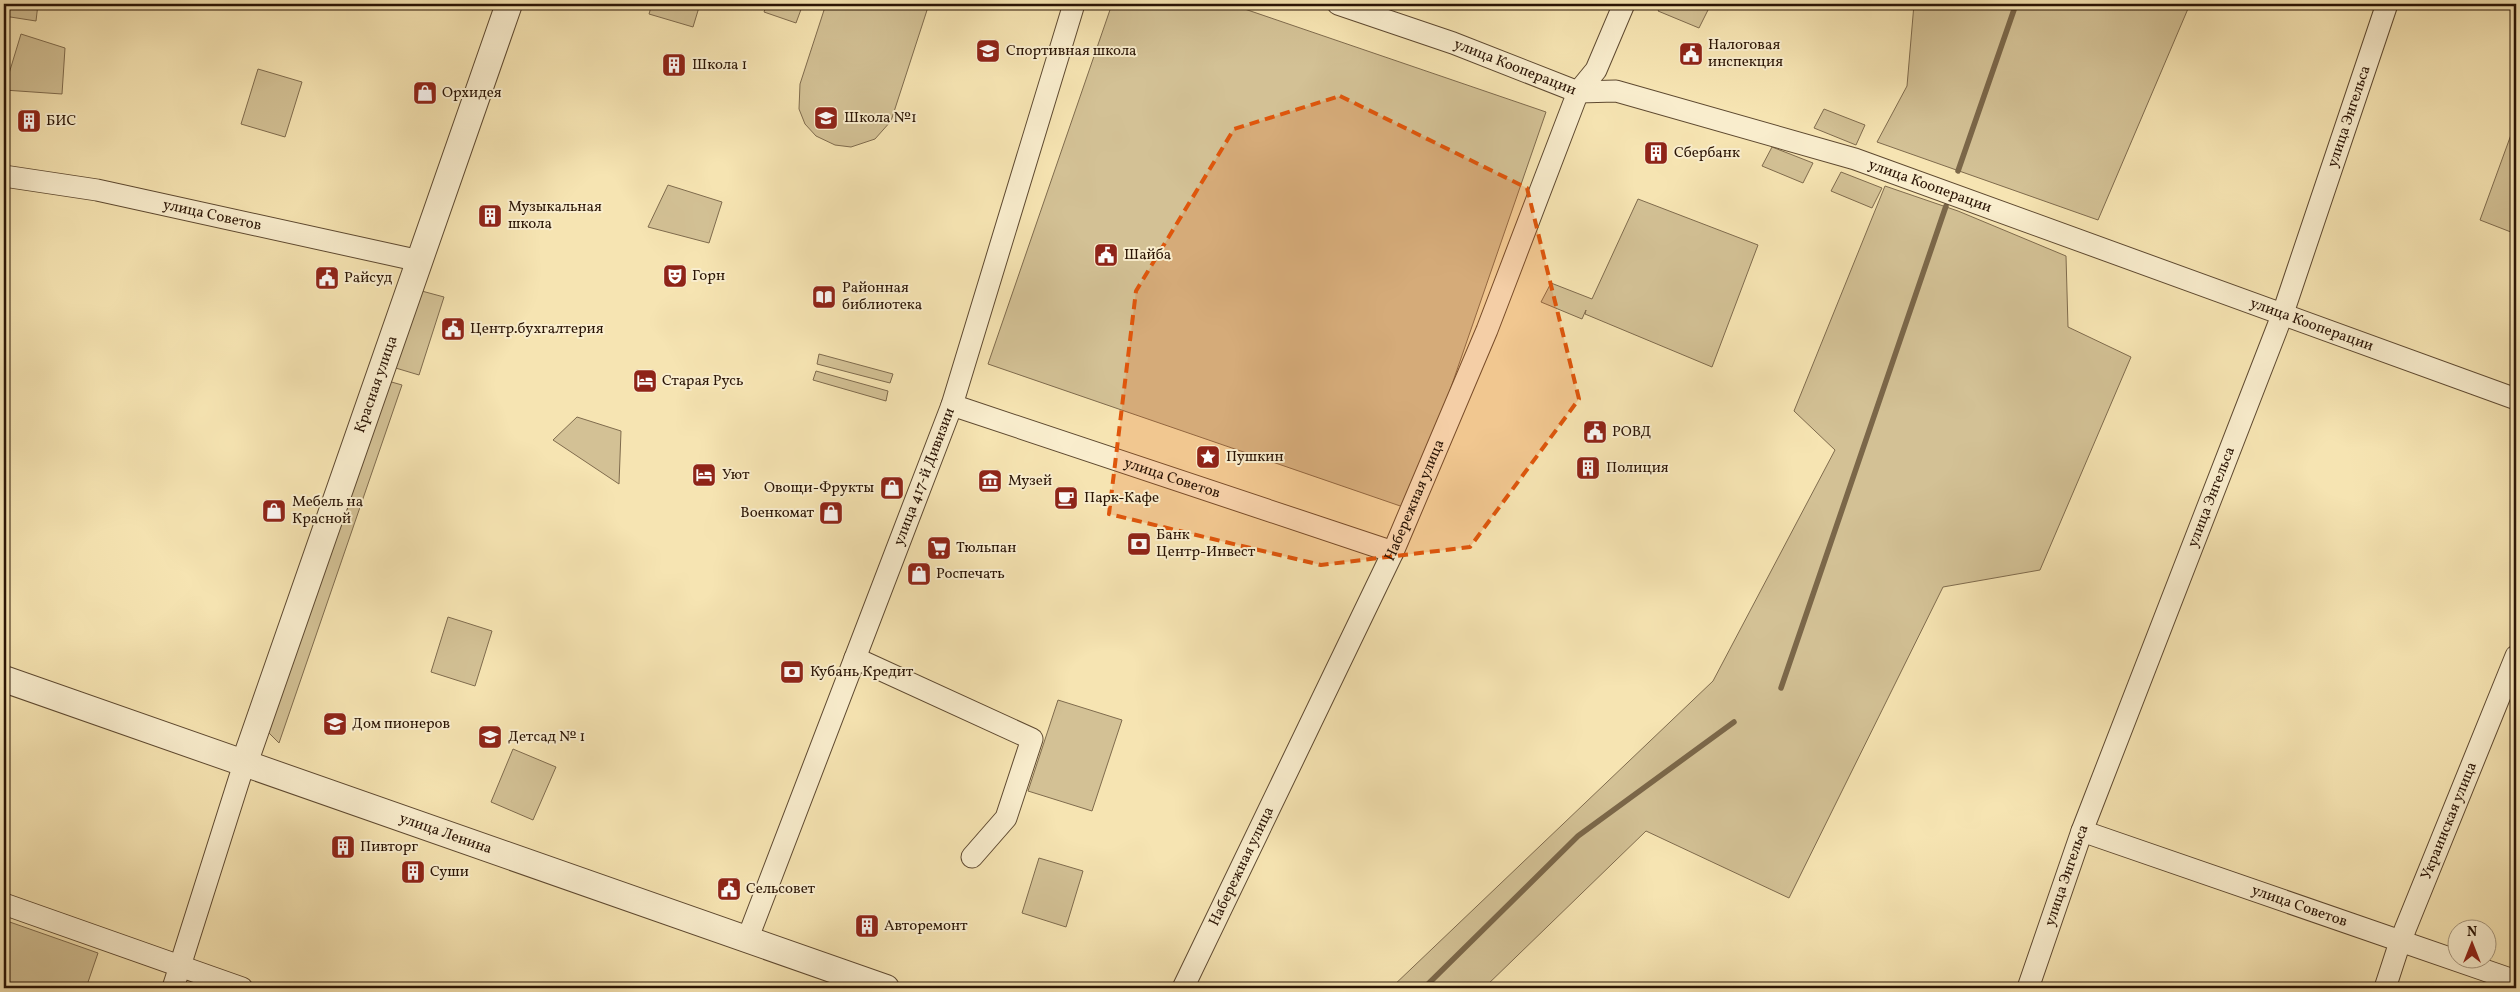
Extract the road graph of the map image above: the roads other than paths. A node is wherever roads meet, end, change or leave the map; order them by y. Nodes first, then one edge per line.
1 (509, 4) edge
2 (1074, 4) edge
3 (1338, 4) edge
4 (1624, 4) edge
5 (2387, 4) edge
6 (1578, 92) junction
7 (4, 176) edge
8 (420, 261) junction
9 (2283, 313) junction
10 (2516, 399) edge
11 (952, 405) junction
12 (1393, 552) junction
13 (2516, 656) edge
14 (855, 658) junction
15 (4, 679) edge
16 (244, 764) junction
17 (2082, 832) junction
18 (972, 857) dead end
19 (4, 904) edge
20 (747, 940) junction
21 (2400, 942) junction
22 (180, 966) junction
23 (2516, 982) edge
24 (173, 988) edge
25 (242, 988) edge
26 (886, 988) edge
27 (1183, 988) edge
28 (2028, 988) edge
29 (2385, 988) edge

1 - 8 street, Красная улица
2 - 11 street, улица 417-й Дивизии
3 - 6 street, улица Кооперации
4 - 6 street, Набережная улица
5 - 9 street, улица Энгельса
6 - 9 street, улица Кооперации
6 - 12 street, Набережная улица
7 - 8 street, улица Советов
8 - 16 street, Красная улица
9 - 10 street, улица Кооперации
9 - 17 street, улица Энгельса
11 - 12 street, улица Советов
11 - 14 street, улица 417-й Дивизии
12 - 27 street, Набережная улица
13 - 21 street, Украинская улица
14 - 18 street
14 - 20 street, улица 417-й Дивизии
15 - 16 street, улица Ленина
16 - 20 street, улица Ленина
16 - 22 street
17 - 21 street, улица Советов
17 - 28 street, улица Энгельса
19 - 22 street
20 - 26 street, улица Ленина
21 - 23 street, улица Советов
21 - 29 street, Украинская улица
22 - 24 street
22 - 25 street

